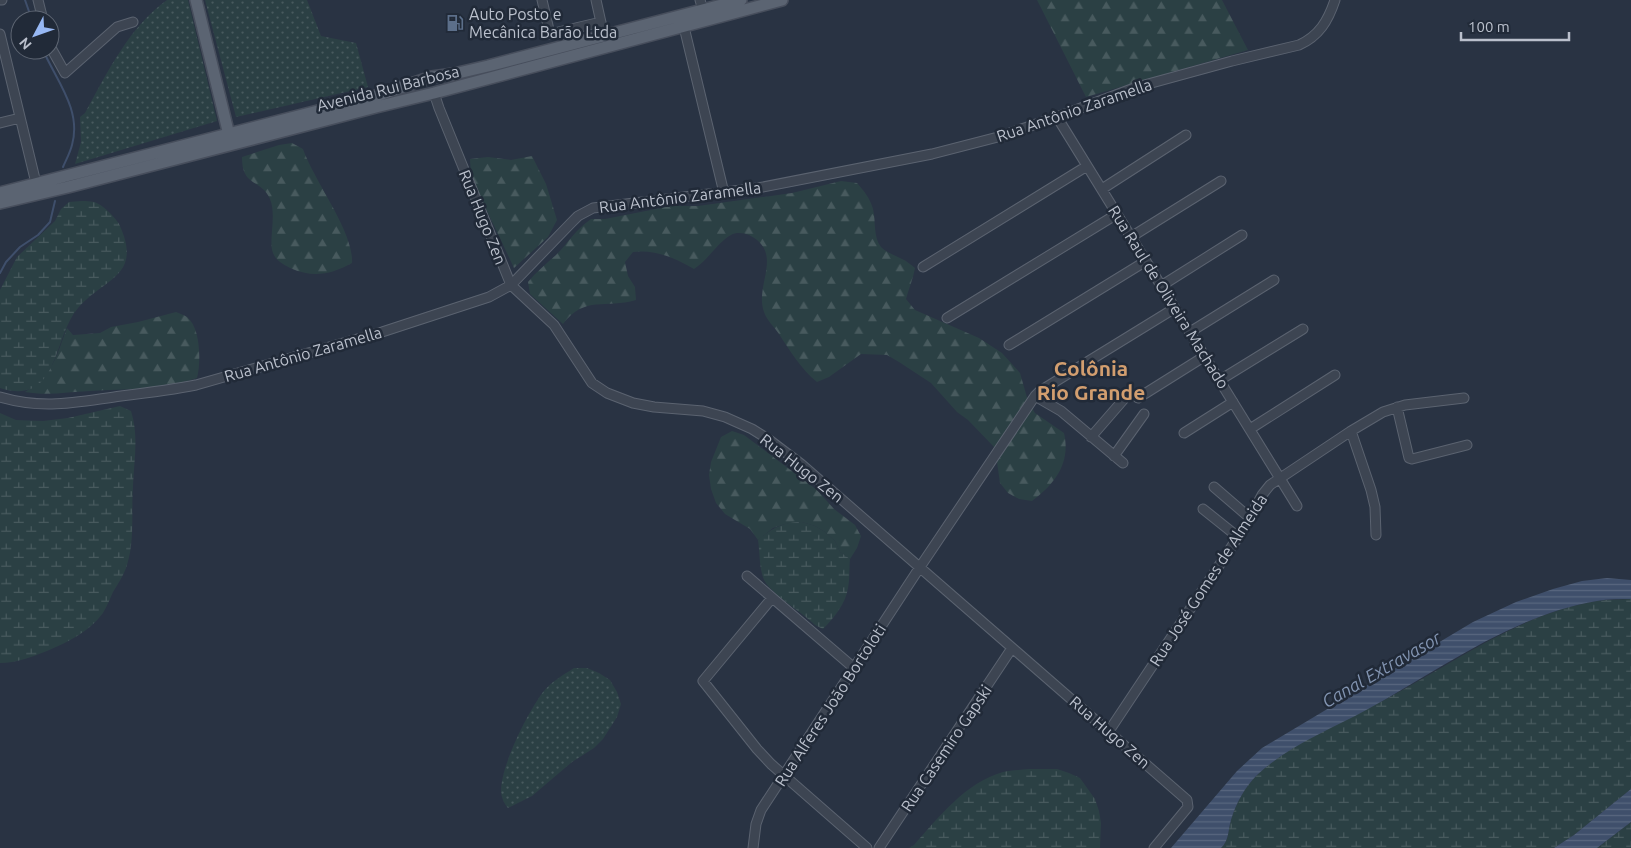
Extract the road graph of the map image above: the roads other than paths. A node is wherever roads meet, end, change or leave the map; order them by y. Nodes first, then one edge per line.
1 (196, 0) edge
2 (542, 0) edge
3 (596, 0) edge
4 (741, 0) edge
5 (782, 0) edge
6 (1335, 0) edge
7 (702, 5) edge
8 (133, 22) dead end
9 (601, 22) junction
10 (684, 27) junction
11 (0, 34) edge
12 (604, 36) junction
13 (3, 59) edge
14 (58, 60) edge
15 (429, 77) junction
16 (432, 93) junction
17 (1057, 117) junction
18 (20, 118) junction
19 (0, 123) edge
20 (1186, 136) dead end
21 (230, 139) junction
22 (1087, 166) junction
23 (1221, 181) dead end
24 (36, 184) junction
25 (51, 186) junction
26 (1102, 188) junction
27 (0, 192) edge
28 (724, 193) junction
29 (0, 203) edge
30 (1117, 214) junction
31 (1242, 235) dead end
32 (1132, 237) junction
33 (1146, 261) junction
34 (923, 267) dead end
35 (1274, 280) dead end
36 (511, 285) junction
37 (1161, 286) junction
38 (1175, 308) junction
39 (947, 318) dead end
40 (1303, 329) dead end
41 (1190, 332) junction
42 (1009, 346) dead end
43 (1205, 356) junction
44 (1334, 375) dead end
45 (1220, 380) junction
46 (1035, 396) junction
47 (0, 397) edge
48 (1138, 398) dead end
49 (1464, 398) dead end
50 (1124, 399) dead end
51 (1233, 402) junction
52 (1397, 407) junction
53 (1144, 414) dead end
54 (1250, 429) junction
55 (1351, 431) junction
56 (1184, 433) dead end
57 (1091, 437) junction
58 (1467, 445) dead end
59 (1114, 456) junction
60 (1123, 463) dead end
61 (1280, 478) junction
62 (1214, 487) dead end
63 (1297, 506) dead end
64 (1203, 509) dead end
65 (1250, 518) junction
66 (1376, 535) dead end
67 (1238, 537) junction
68 (920, 567) junction
69 (747, 576) dead end
70 (772, 598) junction
71 (1012, 648) junction
72 (854, 668) junction
73 (1109, 731) junction
74 (783, 776) junction
75 (754, 848) edge
76 (867, 848) edge
77 (879, 848) edge
78 (1154, 848) edge

1 - 21 main road
2 - 9 street
3 - 9 street
4 - 7 main road, Avenida Rui Barbosa
5 - 10 main road, Avenida Rui Barbosa
6 - 17 street, Rua Antônio Zaramella
7 - 12 main road, Avenida Rui Barbosa
8 - 14 street
9 - 12 street
10 - 16 main road, Avenida Rui Barbosa
10 - 28 street
11 - 13 street
12 - 15 main road, Avenida Rui Barbosa
13 - 18 street
15 - 16 main road
15 - 21 main road, Avenida Rui Barbosa
16 - 21 main road, Avenida Rui Barbosa
16 - 36 street, Rua Hugo Zen
17 - 22 street, Rua Raul de Oliveira Machado
17 - 28 street, Rua Antônio Zaramella
18 - 19 street
18 - 24 street
20 - 26 street
21 - 25 main road, Avenida Rui Barbosa
22 - 26 street, Rua Raul de Oliveira Machado
22 - 34 street
23 - 32 street
24 - 25 main road, Avenida Rui Barbosa
24 - 27 main road, Avenida Rui Barbosa
25 - 29 main road, Avenida Rui Barbosa
26 - 30 street, Rua Raul de Oliveira Machado
28 - 36 street, Rua Antônio Zaramella
30 - 32 street, Rua Raul de Oliveira Machado
30 - 39 street
31 - 37 street
32 - 33 street, Rua Raul de Oliveira Machado
33 - 37 street, Rua Raul de Oliveira Machado
33 - 42 street
35 - 41 street
36 - 47 street, Rua Antônio Zaramella
36 - 68 street, Rua Hugo Zen
37 - 38 street, Rua Raul de Oliveira Machado
38 - 41 street, Rua Raul de Oliveira Machado
38 - 46 street
40 - 45 street
41 - 43 street, Rua Raul de Oliveira Machado
43 - 45 street, Rua Raul de Oliveira Machado
43 - 48 street
44 - 54 street
45 - 51 street, Rua Raul de Oliveira Machado
46 - 57 street
46 - 68 street, Rua Alferes João Bortoloti
49 - 52 street, Rua José Gomes de Almeida
50 - 57 street
51 - 54 street, Rua Raul de Oliveira Machado
51 - 56 street
52 - 55 street, Rua José Gomes de Almeida
52 - 58 street
53 - 59 street
54 - 61 street, Rua Raul de Oliveira Machado
55 - 61 street, Rua José Gomes de Almeida
55 - 66 street
57 - 59 street
59 - 60 street
61 - 63 street, Rua Raul de Oliveira Machado
61 - 65 street, Rua José Gomes de Almeida
62 - 65 street
64 - 67 street
65 - 67 street, Rua José Gomes de Almeida
67 - 73 street, Rua José Gomes de Almeida
68 - 71 street, Rua Hugo Zen
68 - 72 street, Rua Alferes João Bortoloti
69 - 70 street
70 - 72 street
70 - 74 street
71 - 73 street, Rua Hugo Zen
71 - 77 street, Rua Casemiro Gapski
72 - 74 street, Rua Alferes João Bortoloti
73 - 78 street, Rua Hugo Zen
74 - 75 street, Rua Alferes João Bortoloti
74 - 76 street

